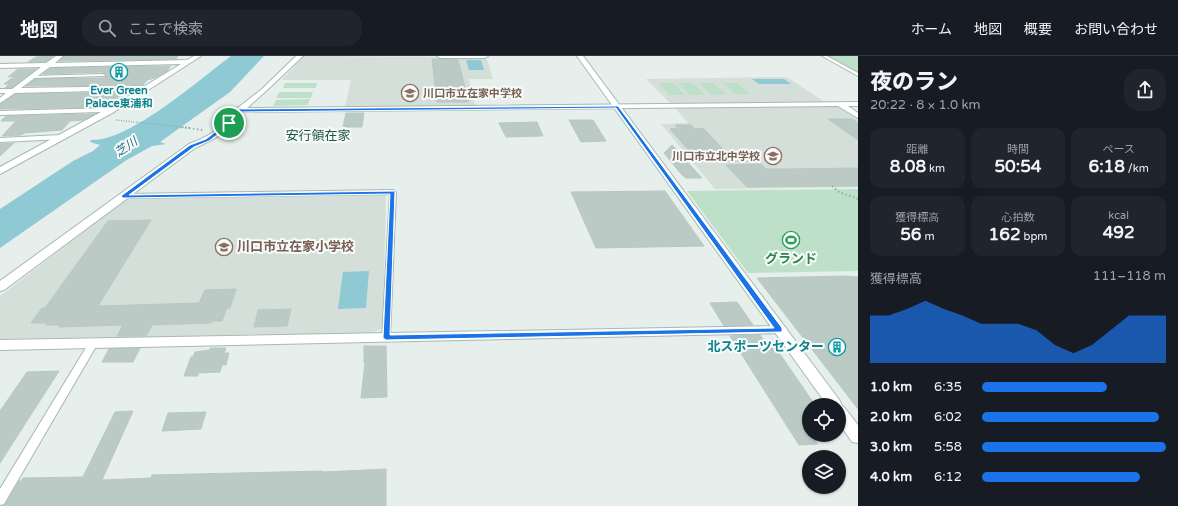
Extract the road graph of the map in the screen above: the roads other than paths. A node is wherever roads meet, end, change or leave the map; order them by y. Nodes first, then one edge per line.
1 (60, 56) edge
2 (198, 56) edge
3 (300, 56) edge
4 (440, 56) edge
5 (485, 56) edge
6 (580, 56) edge
7 (824, 56) edge
8 (190, 62) junction
9 (48, 65) junction
10 (0, 66) edge
11 (103, 75) dead end
12 (858, 75) edge
13 (32, 77) junction
14 (148, 88) junction
15 (0, 91) edge
16 (13, 91) junction
17 (0, 101) edge
18 (839, 104) junction
19 (858, 104) edge
20 (617, 107) junction
21 (111, 110) junction
22 (239, 110) junction
23 (0, 113) edge
24 (858, 116) edge
25 (61, 137) junction
26 (0, 140) edge
27 (0, 171) edge
28 (123, 196) junction
29 (0, 287) edge
30 (780, 330) junction
31 (386, 338) junction
32 (93, 343) junction
33 (0, 345) edge
34 (830, 398) edge
35 (846, 420) edge
36 (858, 436) edge
37 (0, 500) edge

1 - 9 street
2 - 8 street
3 - 22 street
4 - 5 street
6 - 20 street
7 - 12 lane
8 - 9 street
8 - 14 street
9 - 10 street
9 - 13 street
11 - 13 lane
13 - 16 street
14 - 16 street
14 - 21 street
15 - 16 street
16 - 17 street
18 - 19 street
18 - 20 street
18 - 24 street
20 - 22 street
20 - 30 street
21 - 23 street
21 - 25 street
22 - 28 street
25 - 26 street
25 - 27 street
28 - 29 street
28 - 31 lane
30 - 31 street
30 - 34 street
31 - 32 street
32 - 33 street
32 - 37 lane
35 - 36 street

